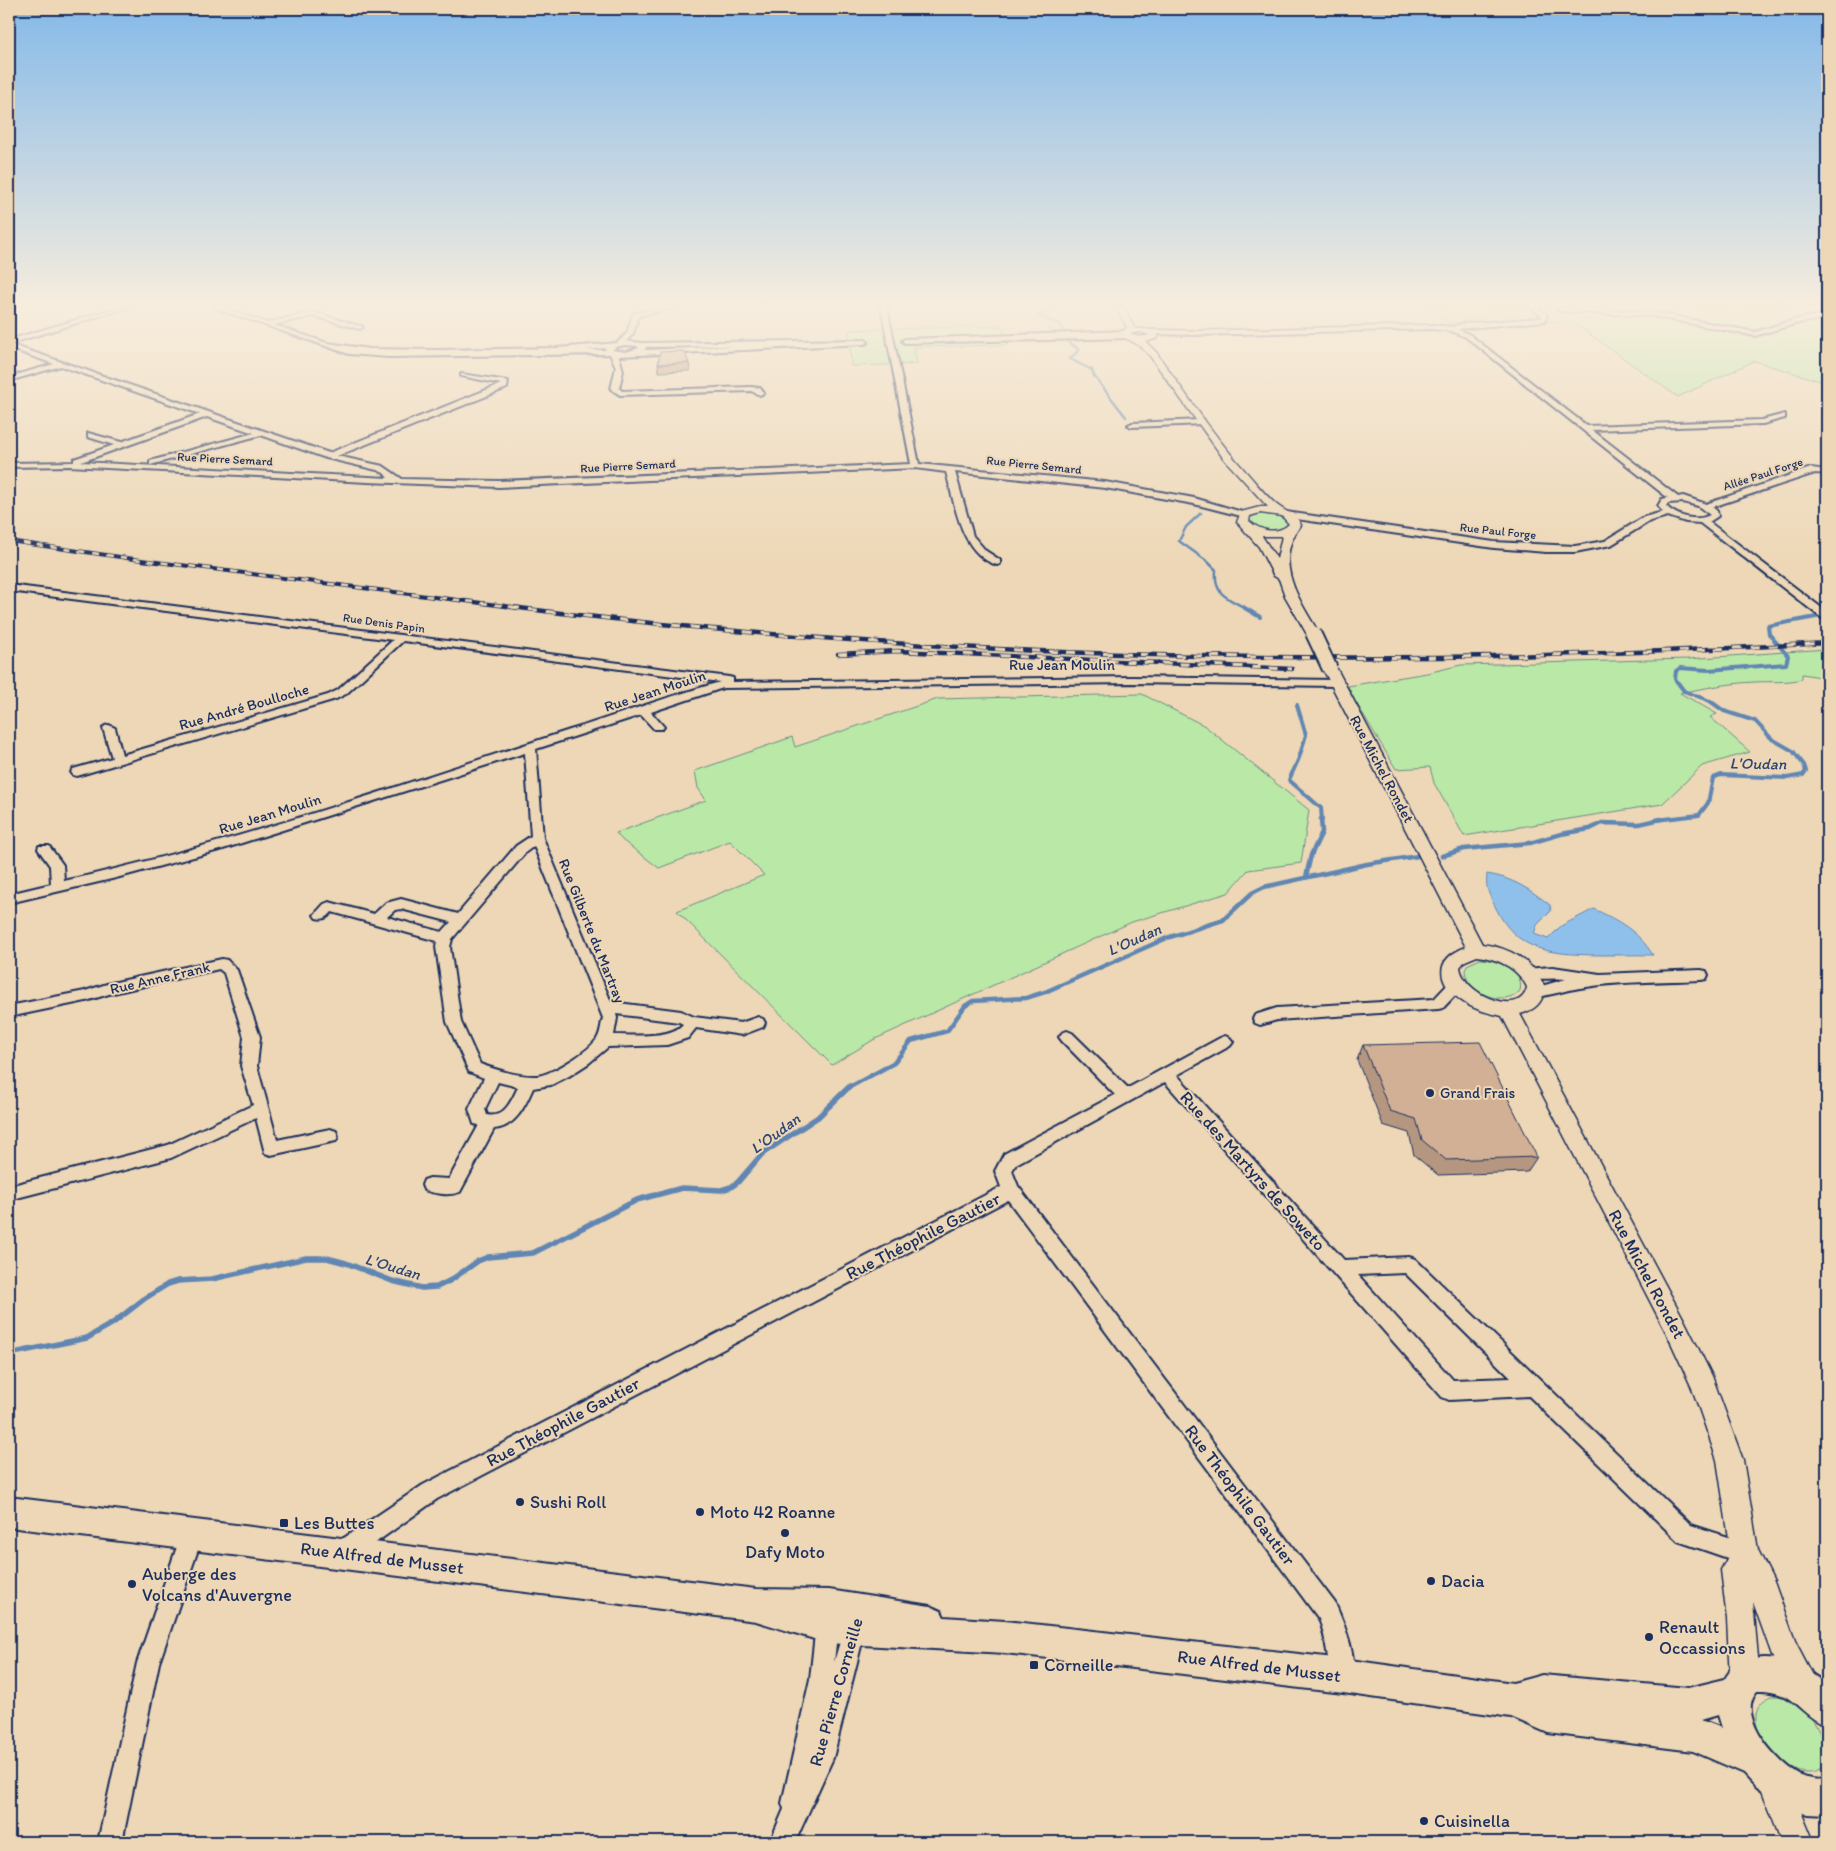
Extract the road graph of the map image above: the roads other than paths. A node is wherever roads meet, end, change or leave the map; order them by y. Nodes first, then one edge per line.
1 (147, 393) edge
2 (486, 393) edge
3 (637, 393) edge
4 (897, 393) edge
5 (1181, 393) edge
6 (1540, 393) edge
7 (648, 400) dead end
8 (207, 414) junction
9 (1782, 416) dead end
10 (1201, 422) junction
11 (1132, 425) dead end
12 (1584, 428) junction
13 (261, 433) junction
14 (91, 435) dead end
15 (121, 445) junction
16 (329, 456) junction
17 (69, 464) junction
18 (9, 465) edge
19 (141, 466) junction
20 (371, 466) junction
21 (915, 466) junction
22 (950, 470) junction
23 (1827, 472) edge
24 (388, 474) junction
25 (367, 480) junction
26 (400, 481) junction
27 (1253, 487) junction
28 (1675, 499) junction
29 (1706, 506) junction
30 (1249, 513) junction
31 (1282, 513) junction
32 (1669, 513) junction
33 (1318, 519) junction
34 (1701, 520) junction
35 (1250, 528) junction
36 (1292, 528) junction
37 (997, 562) dead end
38 (9, 588) edge
39 (1288, 588) junction
40 (1825, 616) edge
41 (401, 638) junction
42 (1337, 683) junction
43 (757, 684) junction
44 (643, 710) junction
45 (658, 727) dead end
46 (109, 728) dead end
47 (530, 748) junction
48 (118, 760) junction
49 (77, 772) dead end
50 (537, 838) junction
51 (44, 849) dead end
52 (58, 886) junction
53 (9, 898) edge
54 (321, 916) dead end
55 (376, 919) junction
56 (461, 920) junction
57 (445, 938) junction
58 (1476, 950) junction
59 (1529, 973) junction
60 (1701, 975) dead end
61 (1600, 979) junction
62 (1456, 985) junction
63 (1536, 993) junction
64 (606, 1007) junction
65 (1508, 1009) junction
66 (9, 1011) edge
67 (1260, 1019) dead end
68 (692, 1022) junction
69 (758, 1022) dead end
70 (1067, 1037) dead end
71 (604, 1041) junction
72 (1225, 1042) dead end
73 (1167, 1074) junction
74 (493, 1075) junction
75 (529, 1081) junction
76 (1126, 1096) junction
77 (262, 1108) junction
78 (489, 1123) junction
79 (330, 1136) dead end
80 (430, 1185) dead end
81 (1011, 1190) junction
82 (9, 1193) edge
83 (1340, 1268) junction
84 (1533, 1386) junction
85 (9, 1512) edge
86 (192, 1534) junction
87 (341, 1553) junction
88 (1745, 1554) junction
89 (842, 1618) junction
90 (1343, 1676) junction
91 (1740, 1686) junction
92 (1513, 1700) junction
93 (1821, 1702) edge
94 (1764, 1768) junction
95 (1827, 1797) edge
96 (785, 1836) edge
97 (110, 1842) edge
98 (1798, 1842) edge

1 - 8 street
2 - 16 street
3 - 7 street
4 - 21 street
5 - 10 street
6 - 12 street
8 - 13 street
8 - 15 street
9 - 12 street
10 - 11 street
10 - 27 street
12 - 28 street
13 - 16 street
13 - 19 street
14 - 15 street
15 - 17 street
16 - 20 street
17 - 18 street, Rue Pierre Semard
17 - 19 street, Rue Pierre Semard
19 - 25 street, Rue Pierre Semard
20 - 24 street
20 - 25 street
21 - 22 street, Rue Pierre Semard
21 - 26 street, Rue Pierre Semard
22 - 30 street, Rue Pierre Semard
22 - 37 street
23 - 29 street, Allée Paul Forge
24 - 25 street
24 - 26 street
25 - 26 street, Rue Pierre Semard
27 - 30 street
27 - 31 street
28 - 29 street
28 - 32 street
29 - 34 street
30 - 31 street
30 - 35 street, Rue Michel Rondet
31 - 33 street, Rue Paul Forge
31 - 36 street
32 - 33 street, Rue Paul Forge
32 - 34 street
33 - 36 street, Rue Paul Forge
34 - 40 street
35 - 36 street
35 - 39 street, Rue Michel Rondet
36 - 39 street, Rue Michel Rondet
38 - 41 street, Rue Denis Papin
39 - 42 street, Rue Michel Rondet, bridge
41 - 43 street, Rue Denis Papin
41 - 48 street, Rue André Boulloche
42 - 43 street, Rue Jean Moulin
42 - 58 street, Rue Michel Rondet
43 - 44 street, Rue Jean Moulin
44 - 45 street
44 - 47 street, Rue Jean Moulin
46 - 48 street
47 - 50 street, Rue Gilberte du Martray
47 - 52 street, Rue Jean Moulin
48 - 49 street, Rue André Boulloche
50 - 56 street
50 - 64 street, Rue Gilberte du Martray
51 - 52 street
52 - 53 street, Rue Jean Moulin
54 - 55 street
55 - 56 street
55 - 57 street
56 - 57 street
57 - 74 street
58 - 59 street
58 - 62 street
59 - 61 street
59 - 63 street
60 - 61 street
61 - 63 street
62 - 65 street
62 - 67 street
63 - 65 street
64 - 68 street
64 - 71 street, Rue Gilberte du Martray
65 - 88 street, Rue Michel Rondet
66 - 77 street, Rue Anne Frank
68 - 69 street
68 - 71 street
70 - 76 street
71 - 75 street
72 - 73 street
73 - 76 street
73 - 83 street, Rue des Martyrs de Soweto
74 - 75 street
74 - 78 street
75 - 78 street
76 - 81 street
77 - 79 street, Rue Anne Frank
77 - 82 street
78 - 80 street
81 - 87 street, Rue Théophile Gautier
81 - 90 street, Rue Théophile Gautier
83 - 84 street
83 - 84 street, Rue des Martyrs de Soweto
84 - 88 street
85 - 86 main road, Rue Alfred de Musset
86 - 87 main road, Rue Alfred de Musset
86 - 97 street
87 - 89 main road, Rue Alfred de Musset
88 - 91 street
88 - 93 street, Rue Michel Rondet
89 - 90 main road, Rue Alfred de Musset
89 - 96 street, Rue Pierre Corneille
90 - 92 main road, Rue Alfred de Musset
91 - 92 main road, Rue Alfred de Musset
91 - 93 main road, Rue Alfred de Musset
91 - 94 main road
92 - 94 main road, Rue Alfred de Musset
94 - 95 main road
94 - 98 street

